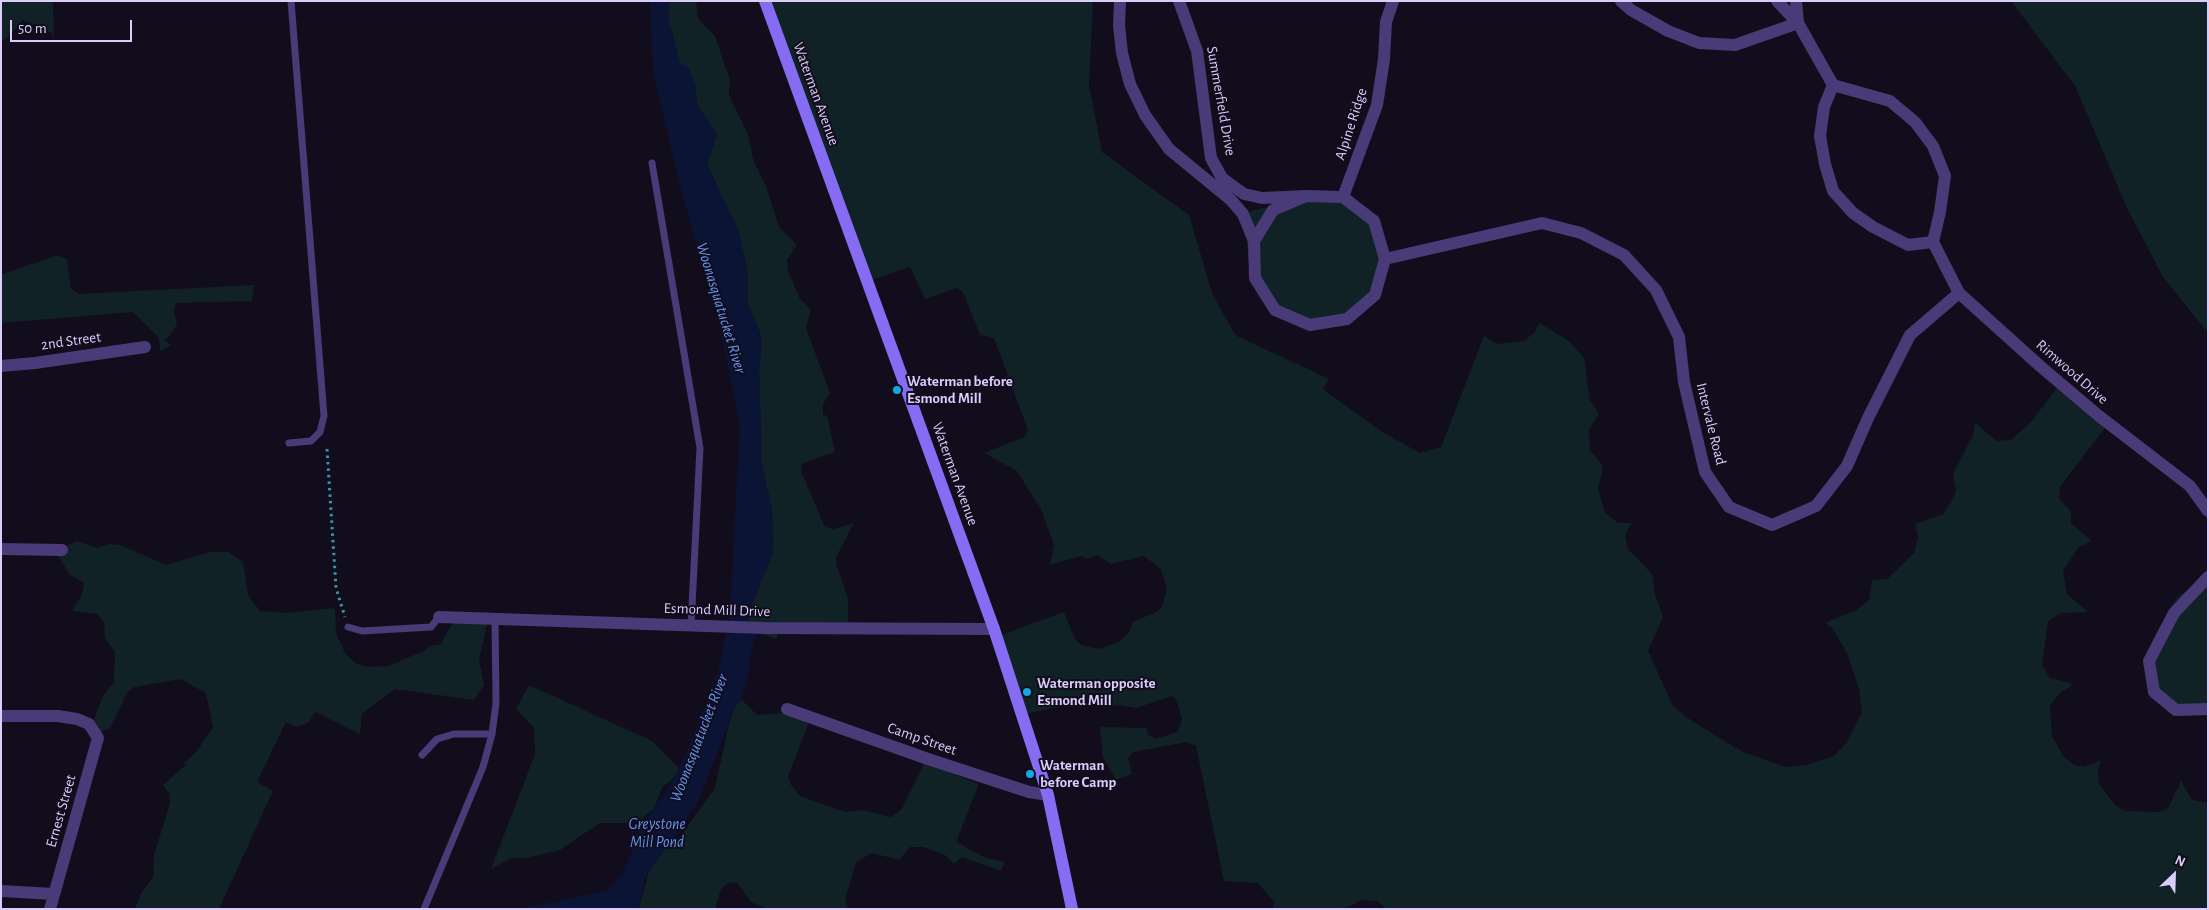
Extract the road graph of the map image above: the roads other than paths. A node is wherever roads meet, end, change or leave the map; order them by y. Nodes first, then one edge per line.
1 (291, 1) edge
2 (765, 1) edge
3 (1120, 1) edge
4 (1179, 1) edge
5 (1393, 1) edge
6 (1621, 1) edge
7 (1778, 1) edge
8 (1796, 1) edge
9 (1798, 23) junction
10 (1833, 85) junction
11 (652, 163) dead end
12 (1306, 196) junction
13 (1343, 196) junction
14 (1254, 241) junction
15 (1933, 242) junction
16 (1385, 259) junction
17 (1959, 292) junction
18 (145, 347) dead end
19 (1, 366) edge
20 (289, 443) dead end
21 (2208, 511) edge
22 (1, 549) edge
23 (62, 550) dead end
24 (2208, 578) edge
25 (439, 618) joint
26 (495, 618) junction
27 (691, 626) junction
28 (348, 627) road end
29 (994, 629) junction
30 (787, 709) dead end
31 (2208, 709) edge
32 (1, 716) edge
33 (492, 734) junction
34 (422, 755) dead end
35 (1048, 795) junction
36 (1, 891) edge
37 (54, 894) junction
38 (50, 909) edge
39 (424, 909) edge
40 (1072, 909) edge

1 - 20 lane
2 - 29 main road, Waterman Avenue
3 - 14 street
4 - 12 street, Summerfield Drive
5 - 13 street, Alpine Ridge
6 - 9 street
7 - 9 street
8 - 9 street
9 - 10 street
10 - 15 street
10 - 15 street
11 - 27 lane
12 - 13 street
12 - 14 street
13 - 16 street
14 - 16 street
15 - 17 street, Rimwood Drive
16 - 17 street, Intervale Road
17 - 21 street, Rimwood Drive
18 - 19 street, 2nd Street
22 - 23 street
24 - 31 street
25 - 26 street, Esmond Mill Drive
25 - 28 lane
26 - 27 street, Esmond Mill Drive
26 - 33 lane
27 - 29 street, Esmond Mill Drive
29 - 35 main road, Waterman Avenue
30 - 35 street, Camp Street
32 - 37 street, Ernest Street
33 - 34 lane
33 - 39 lane
35 - 40 main road, Waterman Avenue
36 - 37 street
37 - 38 street, Ernest Street

